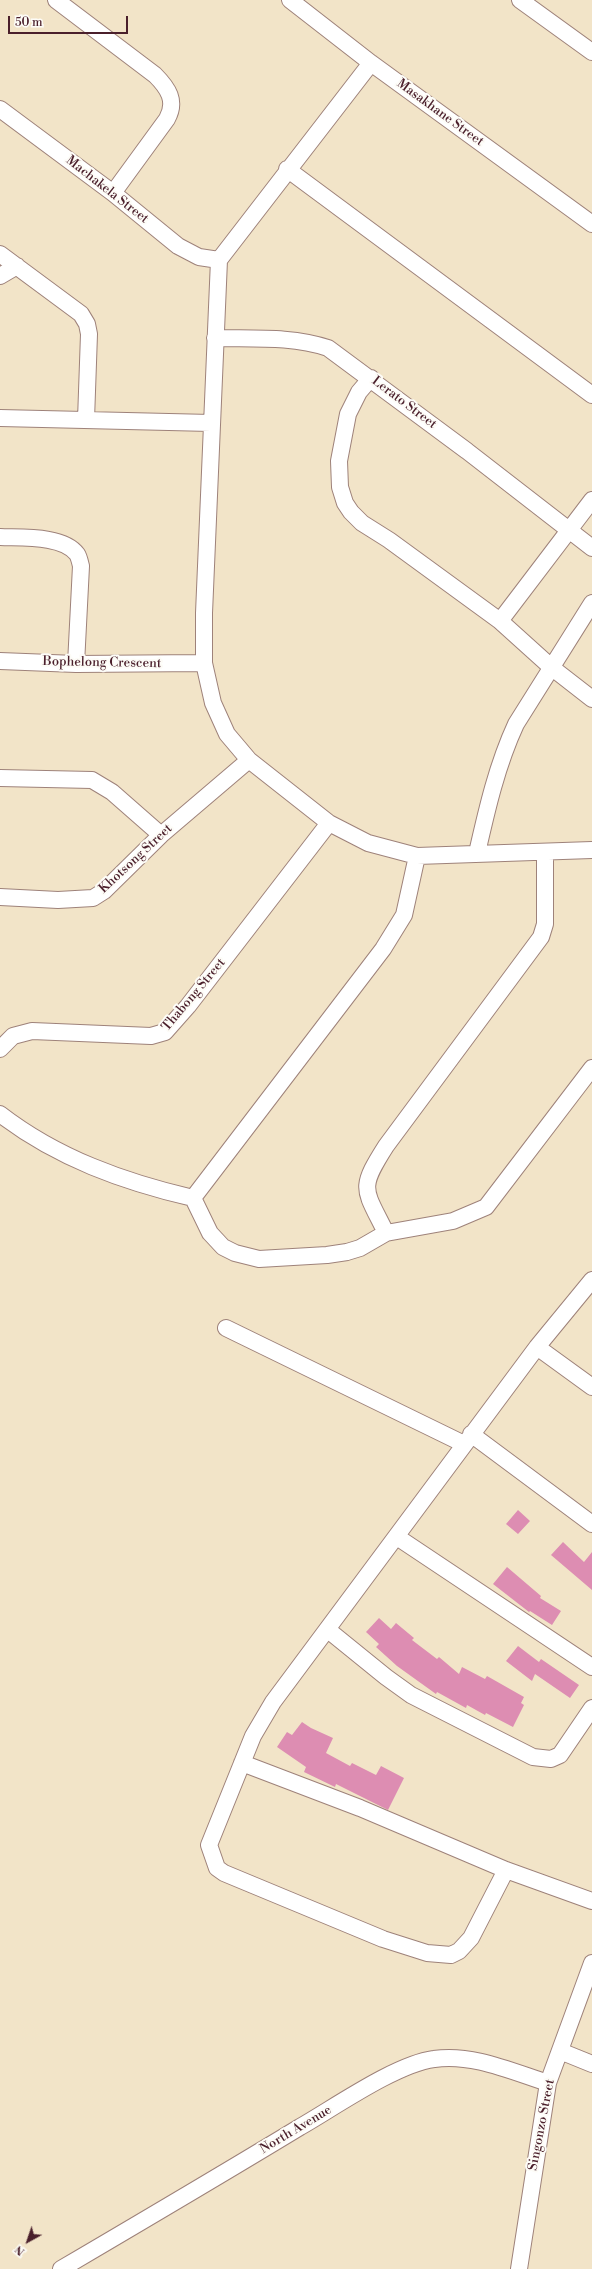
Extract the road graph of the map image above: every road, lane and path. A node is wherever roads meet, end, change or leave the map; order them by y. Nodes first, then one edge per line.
1 (56, 0) edge
2 (290, 0) edge
3 (520, 0) edge
4 (592, 52) edge
5 (371, 62) junction
6 (0, 109) edge
7 (287, 169) junction
8 (113, 193) junction
9 (592, 224) edge
10 (0, 254) edge
11 (219, 260) junction
12 (17, 266) junction
13 (0, 276) edge
14 (215, 338) junction
15 (370, 378) junction
16 (592, 395) edge
17 (0, 418) edge
18 (86, 420) junction
19 (211, 423) junction
20 (592, 500) edge
21 (568, 531) junction
22 (0, 537) edge
23 (592, 548) edge
24 (592, 603) edge
25 (500, 621) junction
26 (0, 660) edge
27 (204, 663) junction
28 (76, 664) junction
29 (551, 667) junction
30 (592, 699) edge
31 (249, 760) junction
32 (0, 778) edge
33 (329, 823) junction
34 (160, 835) junction
35 (592, 850) edge
36 (545, 852) junction
37 (477, 853) junction
38 (417, 856) junction
39 (0, 897) edge
40 (0, 1048) edge
41 (592, 1068) edge
42 (0, 1114) edge
43 (193, 1198) junction
44 (386, 1233) junction
45 (592, 1280) edge
46 (226, 1328) dead end
47 (537, 1347) junction
48 (592, 1387) edge
49 (468, 1439) junction
50 (592, 1524) edge
51 (397, 1537) junction
52 (328, 1630) junction
53 (592, 1667) edge
54 (592, 1708) edge
55 (242, 1763) junction
56 (506, 1870) junction
57 (592, 1901) edge
58 (592, 1963) edge
59 (560, 2051) junction
60 (592, 2064) edge
61 (548, 2083) junction
62 (61, 2269) edge
63 (519, 2269) edge

1 - 8 street
2 - 5 street, Masakhane Street
3 - 4 street
5 - 7 street
5 - 9 street, Masakhane Street
6 - 8 street, Machakela Street
7 - 11 street
7 - 16 street
8 - 11 street, Machakela Street
10 - 12 street
11 - 14 street
12 - 13 street
12 - 18 street
14 - 15 street, Lerato Street
14 - 19 street
15 - 21 street, Lerato Street
15 - 25 street
17 - 18 street
18 - 19 street
19 - 27 street
20 - 21 street
21 - 23 street, Lerato Street
21 - 25 street
22 - 28 street
24 - 29 street
25 - 29 street
26 - 28 street, Bophelong Crescent
27 - 28 street, Bophelong Crescent
27 - 31 street
29 - 30 street
29 - 37 street
31 - 33 street
31 - 34 street, Khotsong Street
32 - 34 street
33 - 38 street
33 - 40 street, Thabong Street
34 - 39 street, Khotsong Street
35 - 36 street
36 - 37 street
36 - 44 street
37 - 38 street
38 - 43 street
41 - 44 street
42 - 43 street
43 - 44 street
45 - 47 street
46 - 49 street
47 - 48 street
47 - 49 street
49 - 50 street
49 - 51 street
51 - 52 street
51 - 53 street
52 - 54 street
52 - 55 street
55 - 56 street
55 - 56 street
56 - 57 street
58 - 59 street, Singonzo Street
59 - 60 street
59 - 61 street, Singonzo Street
61 - 62 street, North Avenue
61 - 63 street, Singonzo Street

